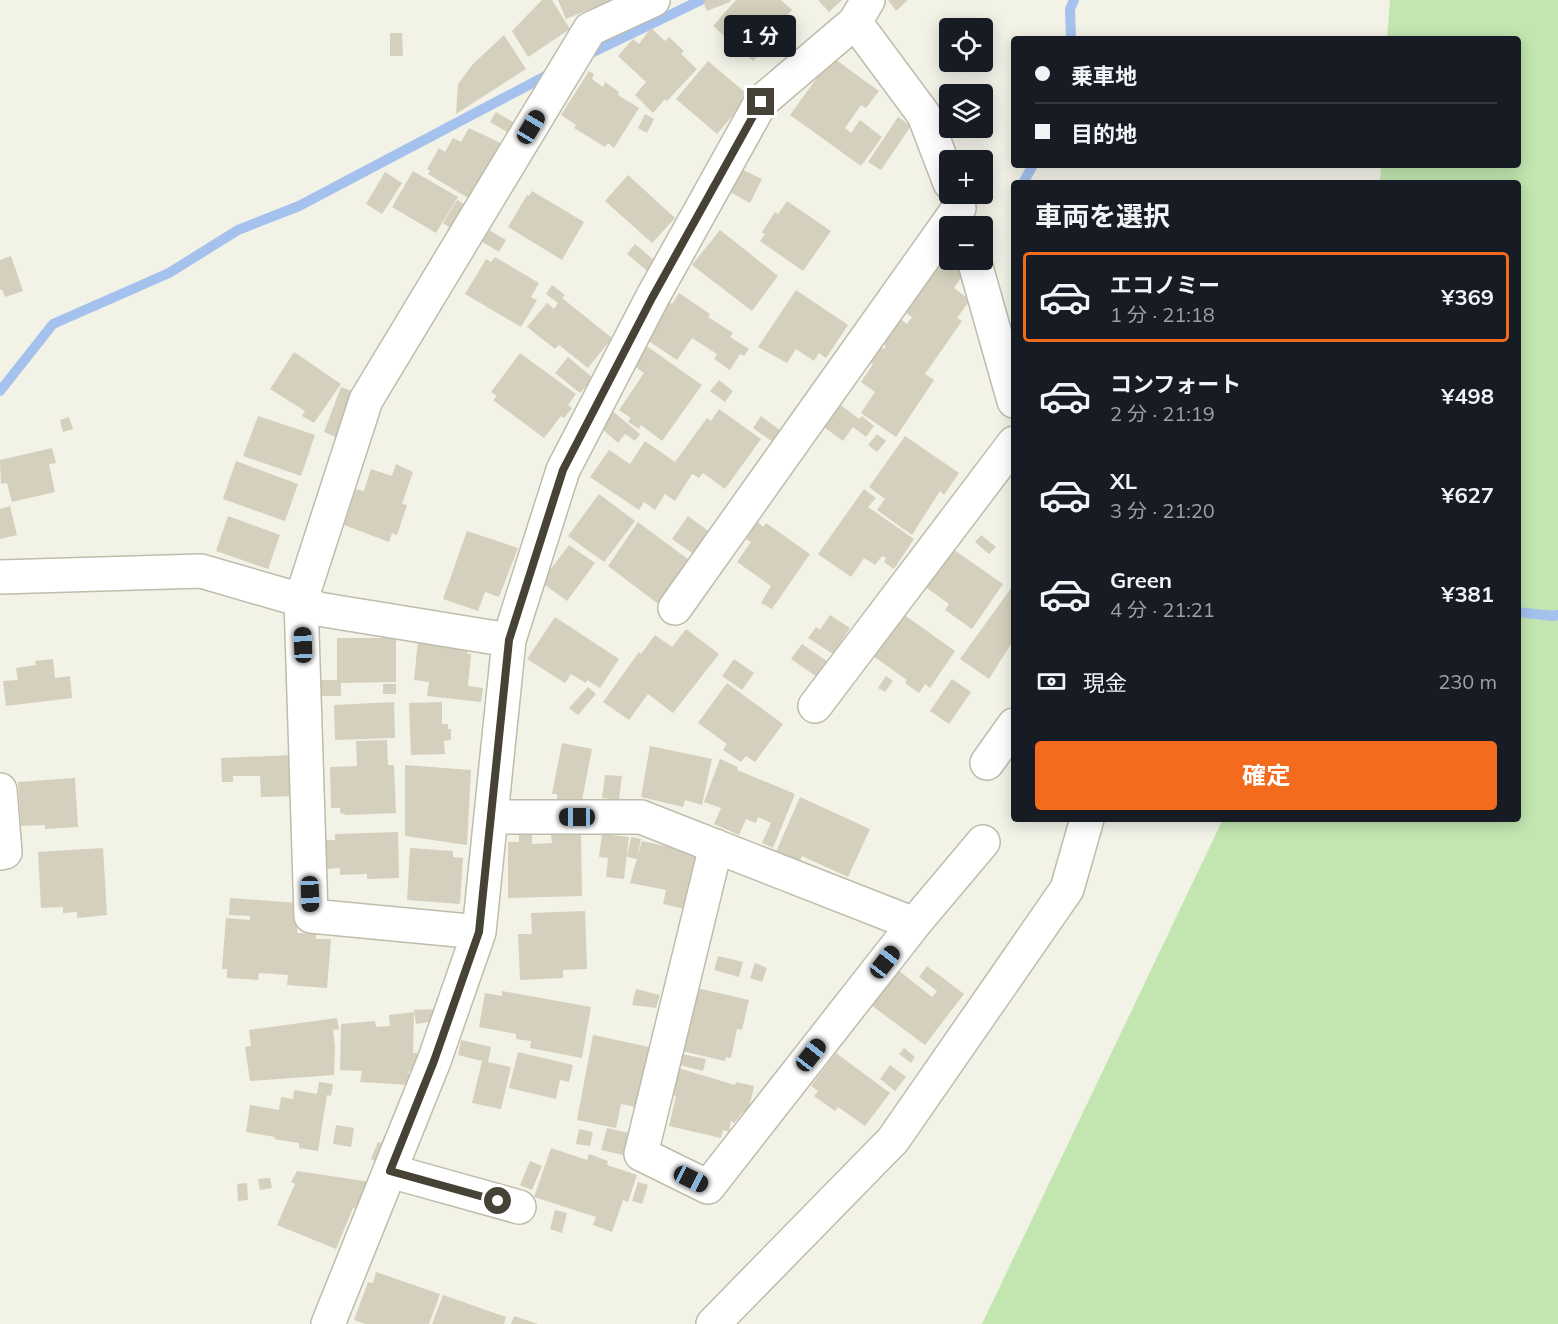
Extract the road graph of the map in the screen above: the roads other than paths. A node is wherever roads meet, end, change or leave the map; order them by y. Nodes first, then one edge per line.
1 (653, 0) edge
2 (861, 11) edge
3 (939, 156) edge
4 (955, 204) edge
5 (977, 270) edge
6 (1011, 390) edge
7 (1011, 447) edge
8 (0, 577) edge
9 (301, 600) junction
10 (675, 608) dead end
11 (509, 640) junction
12 (815, 706) dead end
13 (1011, 728) edge
14 (987, 763) dead end
15 (0, 790) edge
16 (490, 817) junction
17 (1086, 822) edge
18 (983, 842) dead end
19 (716, 846) junction
20 (0, 853) edge
21 (915, 924) junction
22 (479, 932) junction
23 (390, 1171) junction
24 (519, 1207) dead end
25 (328, 1324) edge
26 (713, 1324) edge

1 - 9 street
2 - 3 street
2 - 11 street
4 - 10 street
5 - 6 street
7 - 12 street
8 - 9 street
9 - 11 street
9 - 22 street
11 - 16 street
13 - 14 street
15 - 20 street
16 - 19 street
16 - 22 street
17 - 26 street
18 - 21 street
19 - 21 street
19 - 21 street
22 - 23 street
23 - 24 street
23 - 25 street

